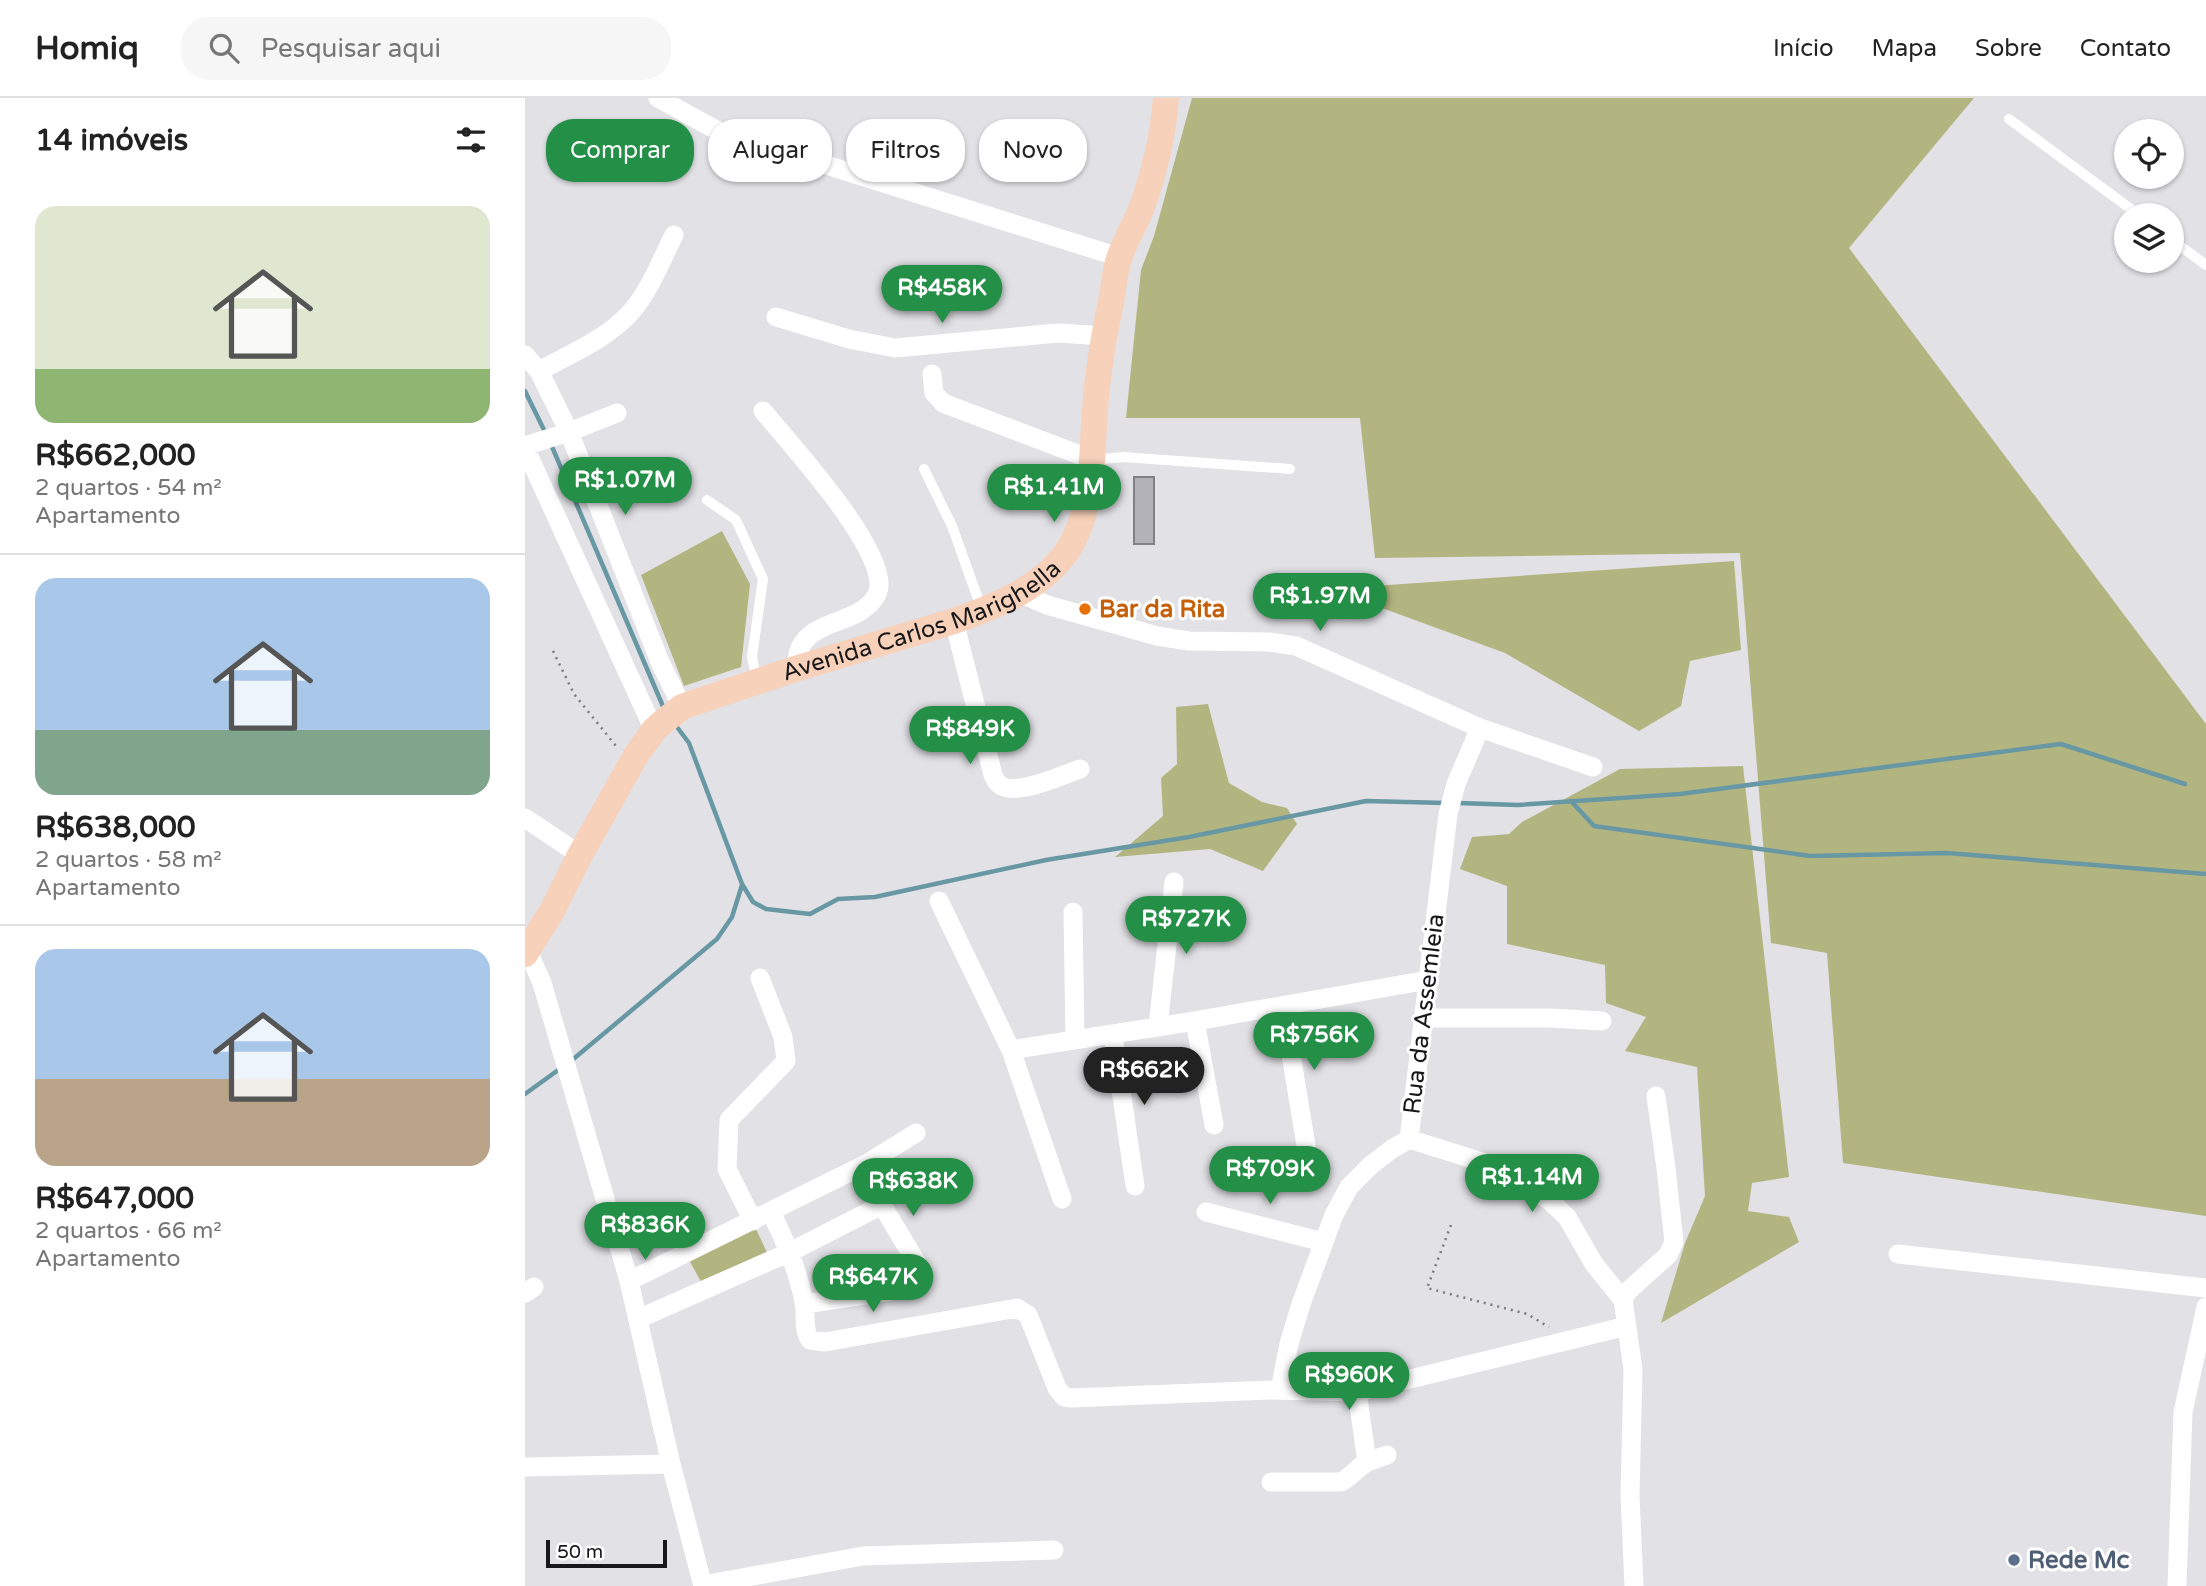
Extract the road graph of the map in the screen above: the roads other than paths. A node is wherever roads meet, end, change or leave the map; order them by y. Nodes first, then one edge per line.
1 (658, 98) edge
2 (1166, 98) edge
3 (2009, 118) dead end
4 (2123, 203) edge
5 (674, 235) dead end
6 (2184, 249) edge
7 (1119, 257) junction
8 (2206, 265) edge
9 (776, 317) dead end
10 (1104, 336) junction
11 (525, 355) edge
12 (539, 371) junction
13 (932, 374) dead end
14 (763, 411) dead end
15 (617, 413) dead end
16 (569, 432) junction
17 (525, 447) edge
18 (1093, 460) junction
19 (924, 469) dead end
20 (1290, 469) dead end
21 (707, 500) dead end
22 (1019, 593) junction
23 (982, 611) junction
24 (954, 621) junction
25 (795, 669) junction
26 (757, 681) junction
27 (669, 718) junction
28 (1480, 728) junction
29 (1593, 766) dead end
30 (1080, 769) dead end
31 (525, 818) edge
32 (580, 855) junction
33 (1174, 882) dead end
34 (939, 901) dead end
35 (1073, 912) dead end
36 (526, 953) edge
37 (760, 978) dead end
38 (1427, 980) junction
39 (1283, 1006) junction
40 (1424, 1018) junction
41 (1195, 1021) junction
42 (1602, 1021) dead end
43 (1158, 1026) junction
44 (1113, 1035) junction
45 (1075, 1040) junction
46 (1011, 1050) junction
47 (1656, 1096) dead end
48 (1214, 1125) dead end
49 (916, 1133) dead end
50 (1409, 1139) junction
51 (1306, 1145) dead end
52 (866, 1164) junction
53 (1135, 1186) dead end
54 (1062, 1199) dead end
55 (881, 1205) junction
56 (771, 1212) junction
57 (1206, 1212) dead end
58 (753, 1221) junction
59 (1323, 1242) junction
60 (790, 1252) junction
61 (1898, 1254) dead end
62 (629, 1281) junction
63 (2206, 1288) edge
64 (1623, 1300) junction
65 (805, 1304) junction
66 (2206, 1307) edge
67 (638, 1319) junction
68 (1627, 1326) junction
69 (1280, 1390) junction
70 (1357, 1392) junction
71 (1387, 1455) dead end
72 (1367, 1462) junction
73 (671, 1464) junction
74 (525, 1467) edge
75 (1271, 1482) dead end
76 (1054, 1549) dead end
77 (703, 1585) edge
78 (1634, 1586) edge
79 (2177, 1586) edge

1 - 7 street
2 - 7 street, Avenida Carlos Marighella
3 - 4 lane
5 - 12 street
6 - 8 lane
7 - 10 street, Avenida Carlos Marighella
9 - 10 street
10 - 18 street, Avenida Carlos Marighella
11 - 12 street
12 - 16 street
13 - 18 street
14 - 25 street
15 - 16 street
16 - 17 street
16 - 27 street
17 - 27 street
18 - 20 lane
18 - 22 street, Avenida Carlos Marighella
19 - 23 lane
21 - 26 lane
22 - 23 street, Avenida Carlos Marighella
22 - 28 street
23 - 24 street, Avenida Carlos Marighella
24 - 25 street, Avenida Carlos Marighella
24 - 30 street
25 - 26 street, Avenida Carlos Marighella
26 - 27 street, Avenida Carlos Marighella
27 - 32 street
28 - 29 street
28 - 38 street, Rua da Assemleia
31 - 32 street
32 - 36 street
33 - 43 street
34 - 46 street
35 - 45 street
36 - 62 street
37 - 58 street
38 - 39 street
38 - 40 street, Rua da Assemleia
39 - 41 street
39 - 51 street
40 - 42 street
40 - 50 street, Rua da Assemleia
41 - 43 street
41 - 48 street
43 - 44 street
44 - 45 street
44 - 53 street
45 - 46 street
46 - 54 street
47 - 64 street
49 - 52 street
50 - 59 street, Rua da Assemleia
50 - 64 street
52 - 55 street
52 - 56 street
55 - 60 street
55 - 65 street
56 - 58 street
56 - 60 street
57 - 59 street
58 - 62 street
59 - 69 street, Rua da Assemleia
60 - 65 street
60 - 67 street
61 - 63 street
62 - 67 street
64 - 68 street
65 - 69 street
66 - 79 street
67 - 73 street
68 - 70 street
68 - 78 street
69 - 70 street
70 - 72 street
71 - 72 street
72 - 75 street
73 - 74 street
73 - 77 street
76 - 77 street

